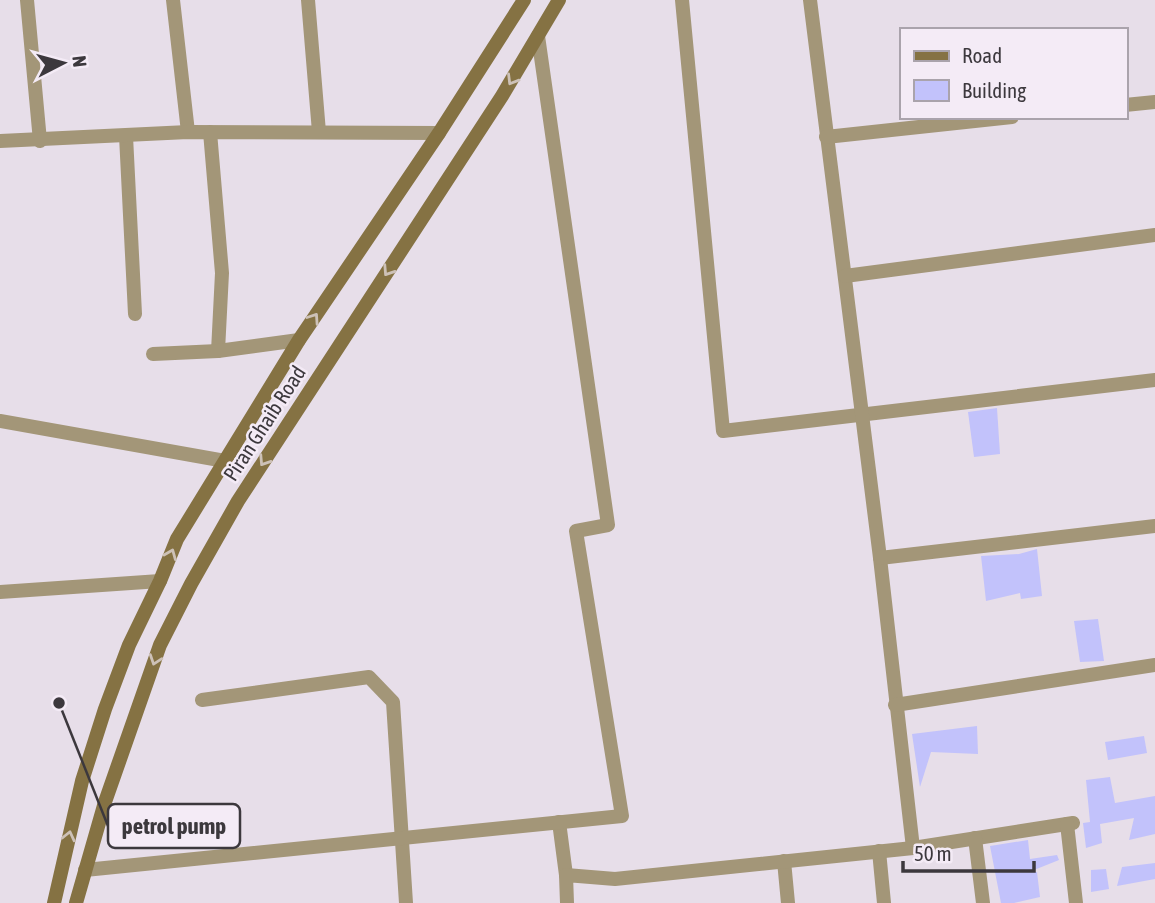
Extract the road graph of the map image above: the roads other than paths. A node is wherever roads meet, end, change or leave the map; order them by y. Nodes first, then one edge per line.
1 (27, 0) edge
2 (173, 0) edge
3 (308, 0) edge
4 (524, 0) edge
5 (559, 0) edge
6 (682, 0) edge
7 (810, 0) edge
8 (538, 36) junction
9 (1155, 102) edge
10 (1127, 105) edge
11 (993, 119) edge
12 (188, 132) junction
13 (210, 132) junction
14 (319, 132) junction
15 (439, 133) junction
16 (126, 136) junction
17 (826, 137) junction
18 (0, 141) edge
19 (40, 141) junction
20 (1155, 235) edge
21 (845, 276) junction
22 (135, 314) dead end
23 (299, 340) junction
24 (218, 351) junction
25 (153, 354) dead end
26 (1155, 380) edge
27 (862, 415) junction
28 (0, 421) edge
29 (225, 461) junction
30 (1155, 526) edge
31 (880, 558) junction
32 (160, 581) junction
33 (0, 592) edge
34 (1155, 665) edge
35 (202, 700) dead end
36 (895, 705) junction
37 (559, 822) junction
38 (401, 838) junction
39 (975, 838) junction
40 (913, 848) junction
41 (879, 851) junction
42 (784, 861) junction
43 (85, 870) junction
44 (566, 874) junction
45 (54, 903) edge
46 (76, 903) edge
47 (406, 903) edge
48 (567, 903) edge
49 (788, 903) edge
50 (884, 903) edge
51 (983, 903) edge
52 (1076, 903) edge

1 - 19 street
2 - 12 street
3 - 14 street
4 - 15 main road, Piran Ghaib Road
5 - 8 main road, Piran Ghaib Road
6 - 27 street
7 - 17 street
8 - 37 street
8 -> 43 main road, Piran Ghaib Road
9 - 10 street
11 - 17 street
12 - 13 street
12 - 16 street
13 - 14 street
13 - 24 street
14 - 15 street
23 -> 15 main road, Piran Ghaib Road
16 - 19 street
16 - 22 street
17 - 21 street
18 - 19 street
20 - 21 street
21 - 27 street
23 - 24 street
23 - 29 main road, Piran Ghaib Road
24 - 25 street
26 - 27 street
27 - 31 street
28 - 29 street
32 -> 29 main road, Piran Ghaib Road
30 - 31 street
31 - 36 street
32 - 33 street
45 -> 32 main road, Piran Ghaib Road
34 - 36 street
35 - 38 street
36 - 40 street
37 - 38 street
37 - 44 street
38 - 43 street
38 - 47 street
39 - 40 street
39 - 51 street
39 - 52 street
40 - 41 street
41 - 42 street
41 - 50 street
42 - 44 street
42 - 49 street
43 - 46 main road, Piran Ghaib Road
44 - 48 street

